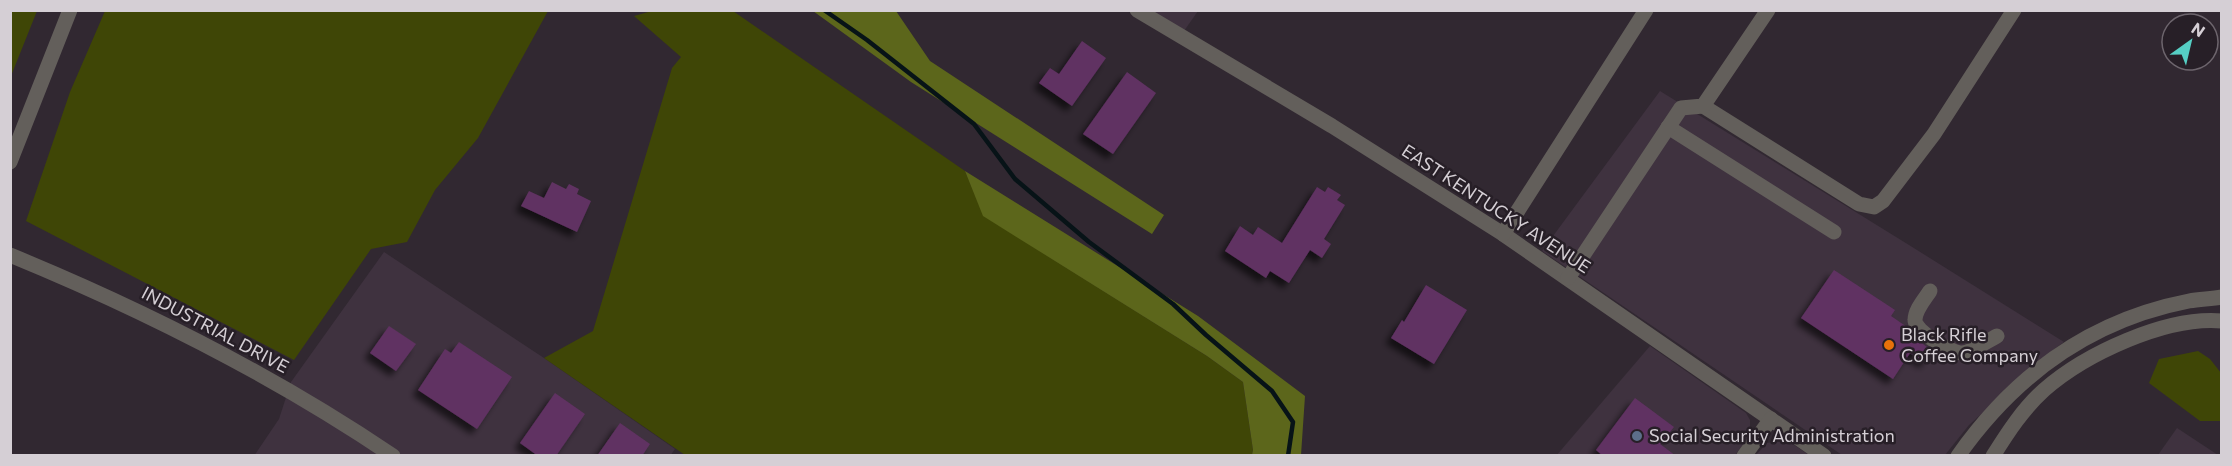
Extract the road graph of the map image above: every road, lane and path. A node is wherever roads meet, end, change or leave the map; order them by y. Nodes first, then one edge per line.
1 (70, 10) edge
2 (1137, 10) edge
3 (1646, 10) edge
4 (1768, 10) edge
5 (2014, 10) edge
6 (1703, 106) junction
7 (1668, 127) junction
8 (10, 162) edge
9 (1834, 232) dead end
10 (1503, 234) junction
11 (10, 255) edge
12 (1568, 278) junction
13 (1930, 291) dead end
14 (2222, 297) edge
15 (2222, 321) edge
16 (1997, 336) dead end
17 (2069, 347) junction
18 (2079, 365) junction
19 (1772, 419) junction
20 (393, 456) edge
21 (1744, 456) edge
22 (1824, 456) edge
23 (1958, 456) edge
24 (1993, 456) edge

1 - 8 street
2 - 10 street, EAST KENTUCKY AVENUE
3 - 10 street
4 - 6 street
5 - 6 street
6 - 7 street
7 - 9 street
7 - 12 street
10 - 12 street, EAST KENTUCKY AVENUE
11 - 20 street, INDUSTRIAL DRIVE
12 - 19 street, EAST KENTUCKY AVENUE
13 - 16 street
14 - 17 street
15 - 18 street
17 - 18 street
17 - 23 street
18 - 24 street
19 - 21 street
19 - 22 street, EAST KENTUCKY AVENUE

